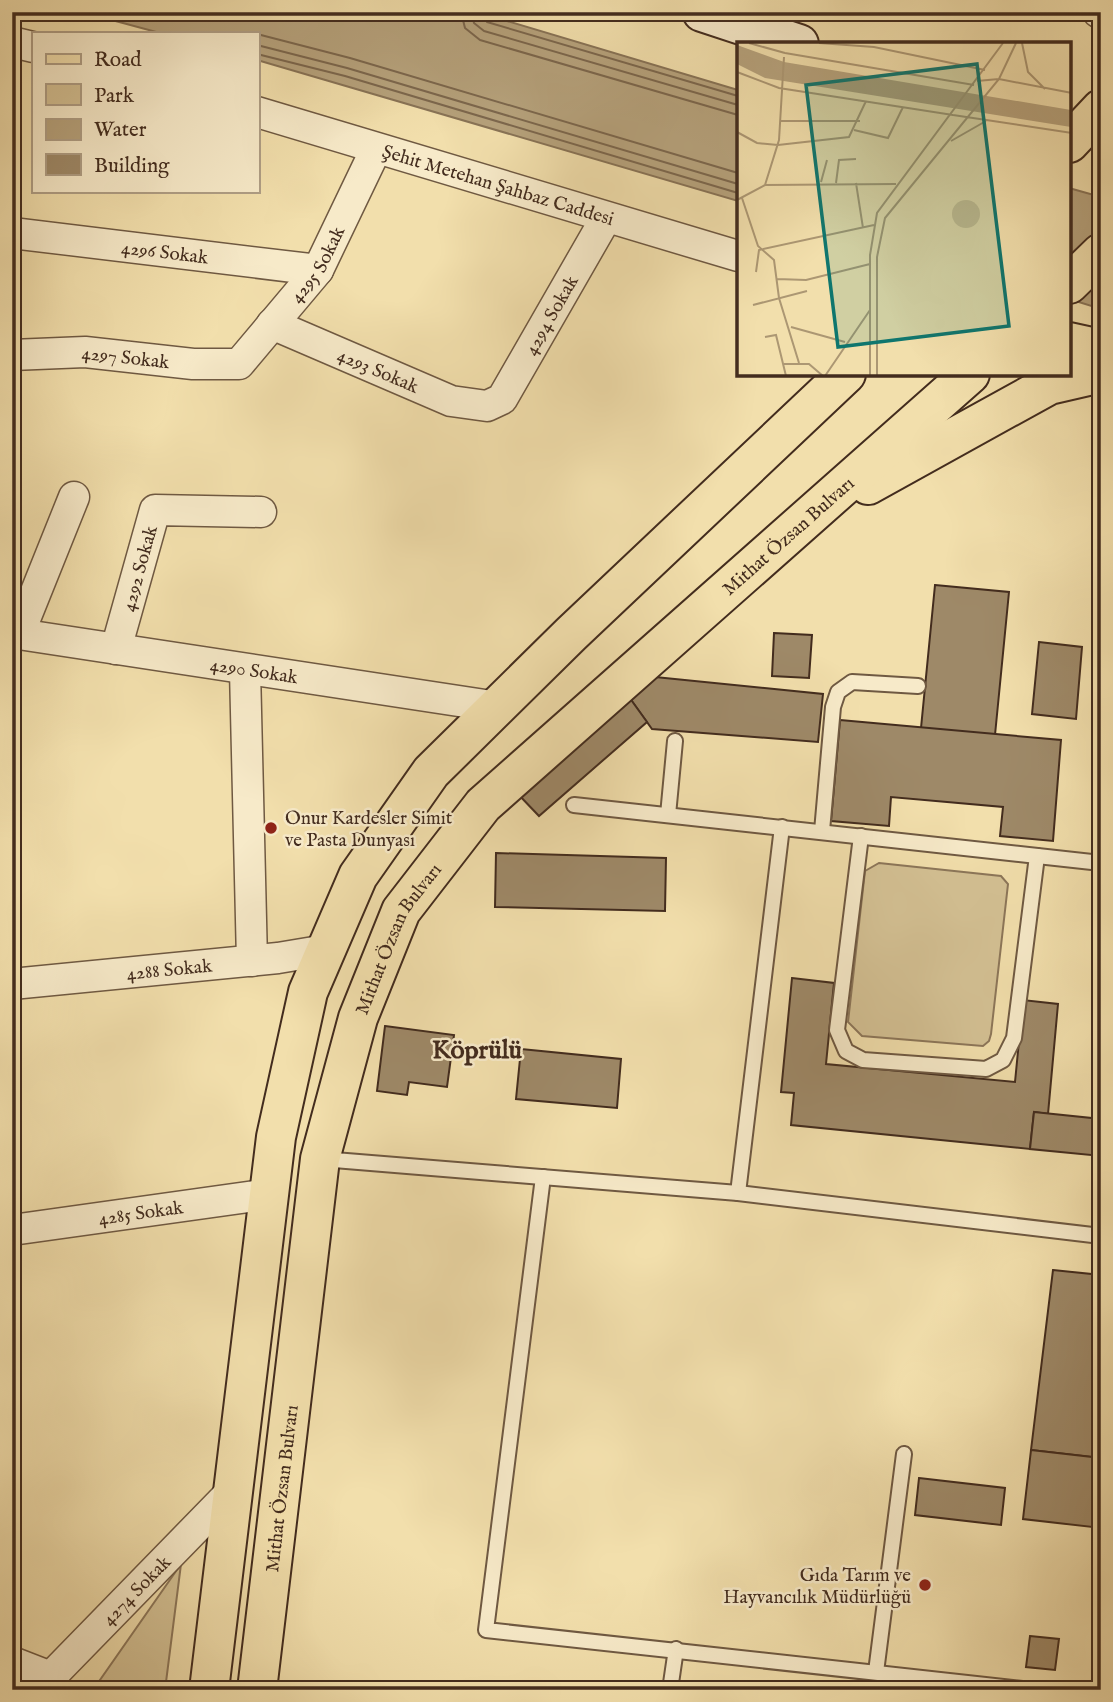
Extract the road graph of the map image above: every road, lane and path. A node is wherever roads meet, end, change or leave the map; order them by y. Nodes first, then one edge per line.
1 (702, 12) edge
2 (12, 42) edge
3 (793, 42) edge
4 (32, 47) edge
5 (259, 113) edge
6 (376, 149) junction
7 (606, 218) junction
8 (12, 233) edge
9 (1101, 253) edge
10 (737, 256) edge
11 (318, 270) junction
12 (1071, 282) edge
13 (272, 324) junction
14 (1071, 342) edge
15 (1101, 349) edge
16 (12, 355) edge
17 (239, 364) joint
18 (1101, 373) edge
19 (844, 376) edge
20 (968, 376) edge
21 (487, 407) joint
22 (74, 497) dead end
23 (261, 512) dead end
24 (805, 520) junction
25 (16, 633) edge
26 (116, 649) junction
27 (245, 670) junction
28 (918, 686) dead end
29 (498, 707) junction
30 (675, 741) dead end
31 (574, 806) dead end
32 (668, 815) junction
33 (782, 827) junction
34 (822, 831) junction
35 (861, 836) junction
36 (1037, 856) junction
37 (1101, 863) edge
38 (326, 950) junction
39 (252, 961) junction
40 (12, 984) edge
41 (320, 1159) junction
42 (542, 1177) junction
43 (738, 1193) junction
44 (269, 1194) junction
45 (12, 1230) edge
46 (1101, 1236) edge
47 (904, 1454) dead end
48 (233, 1490) junction
49 (676, 1649) junction
50 (12, 1662) edge
51 (876, 1672) junction
52 (43, 1683) edge
53 (209, 1690) edge
54 (257, 1690) edge
55 (670, 1690) edge
56 (1032, 1690) edge

1 - 3 main road
2 - 4 street
5 - 6 street, Şehit Metehan Şahbaz Caddesi
6 - 7 street, Şehit Metehan Şahbaz Caddesi
6 - 11 street, 4295 Sokak
7 - 10 street, Şehit Metehan Şahbaz Caddesi
7 - 21 street, 4294 Sokak
8 - 11 street, 4296 Sokak
9 - 12 main road
11 - 13 street, 4295 Sokak
13 - 17 street, 4295 Sokak
13 - 21 street, 4293 Sokak
14 - 15 main road
16 - 17 street, 4297 Sokak
18 - 24 main road
19 - 29 main road
20 - 24 main road, Mithat Özsan Bulvarı
22 - 25 street
23 - 26 street, 4292 Sokak
24 - 41 main road, Mithat Özsan Bulvarı
25 - 26 street, 4290 Sokak
26 - 27 street, 4290 Sokak
27 - 29 street, 4290 Sokak
27 - 39 street
28 - 34 lane
29 - 38 main road
30 - 32 lane
31 - 32 lane
32 - 33 lane
33 - 34 lane
33 - 43 lane
34 - 35 lane
35 - 36 lane
35 - 36 lane
36 - 37 lane
38 - 39 street, 4288 Sokak
38 - 44 main road
39 - 40 street, 4288 Sokak
41 - 42 lane
41 - 54 main road, Mithat Özsan Bulvarı
42 - 43 lane
42 - 49 lane
43 - 46 lane
44 - 45 street, 4285 Sokak
44 - 48 main road
47 - 51 lane
48 - 52 street, 4274 Sokak
48 - 53 main road
49 - 51 lane
49 - 55 lane
50 - 52 street
51 - 56 lane

